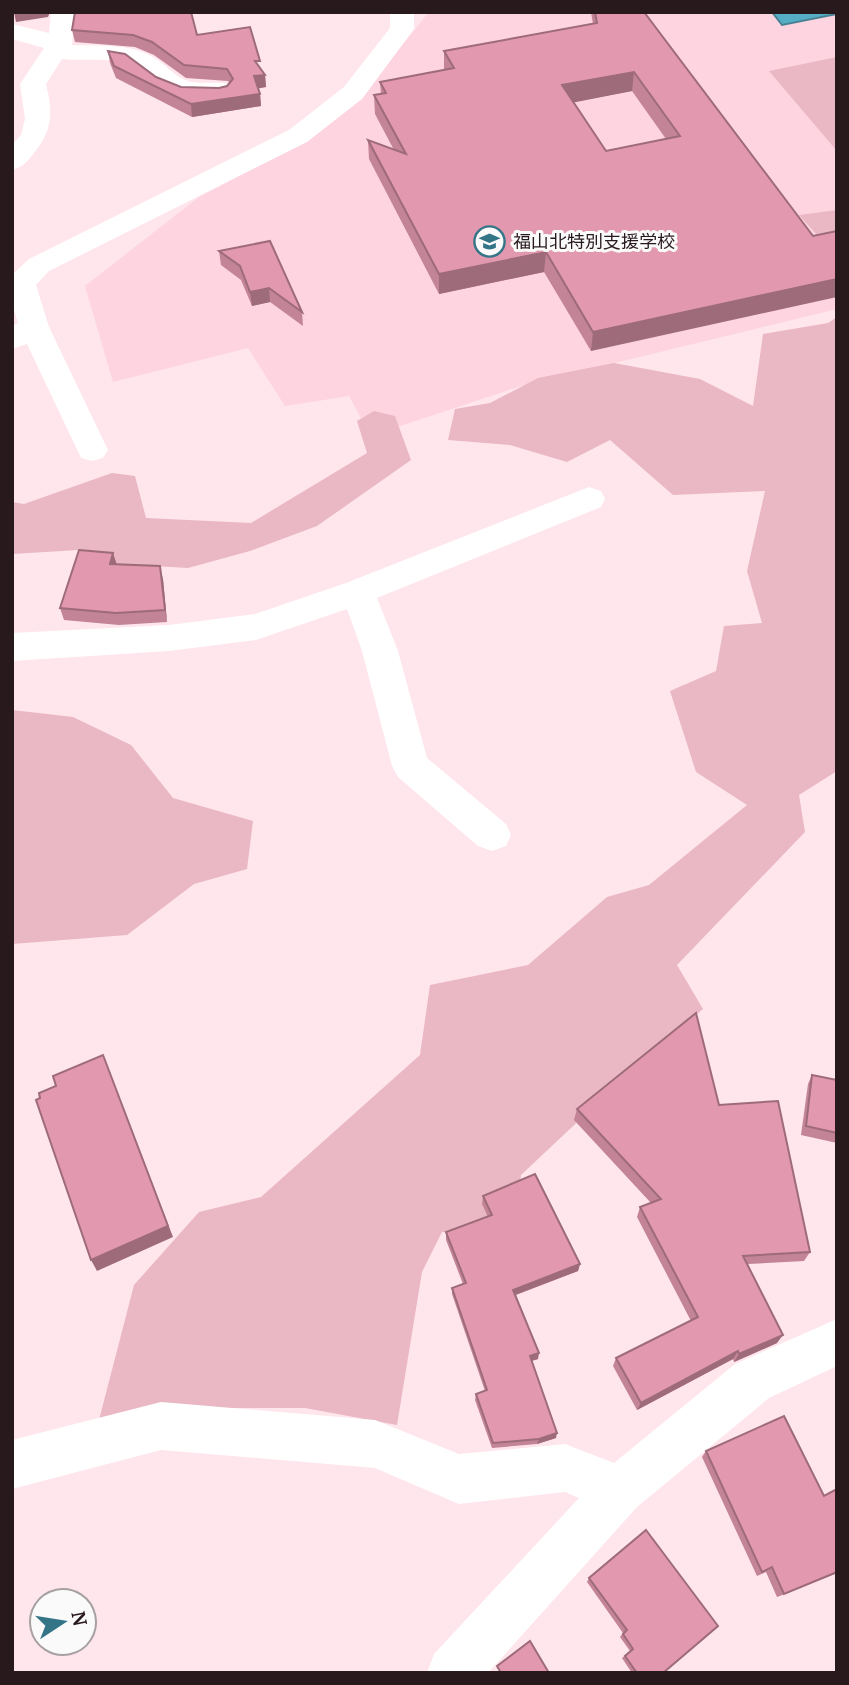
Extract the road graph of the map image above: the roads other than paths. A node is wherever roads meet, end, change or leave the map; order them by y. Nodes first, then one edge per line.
1 (64, 12) edge
2 (402, 12) edge
3 (12, 31) edge
4 (59, 44) junction
5 (219, 90) edge
6 (12, 162) edge
7 (23, 333) edge
8 (92, 450) dead end
9 (589, 499) dead end
10 (358, 592) junction
11 (12, 647) edge
12 (492, 835) dead end
13 (837, 1342) edge
14 (12, 1465) edge
15 (620, 1490) junction
16 (453, 1673) edge

1 - 4 street
2 - 7 street
3 - 4 street
4 - 5 street
4 - 6 street
7 - 8 street
9 - 10 street
10 - 11 street
10 - 12 street
13 - 15 street
14 - 15 street
15 - 16 street

